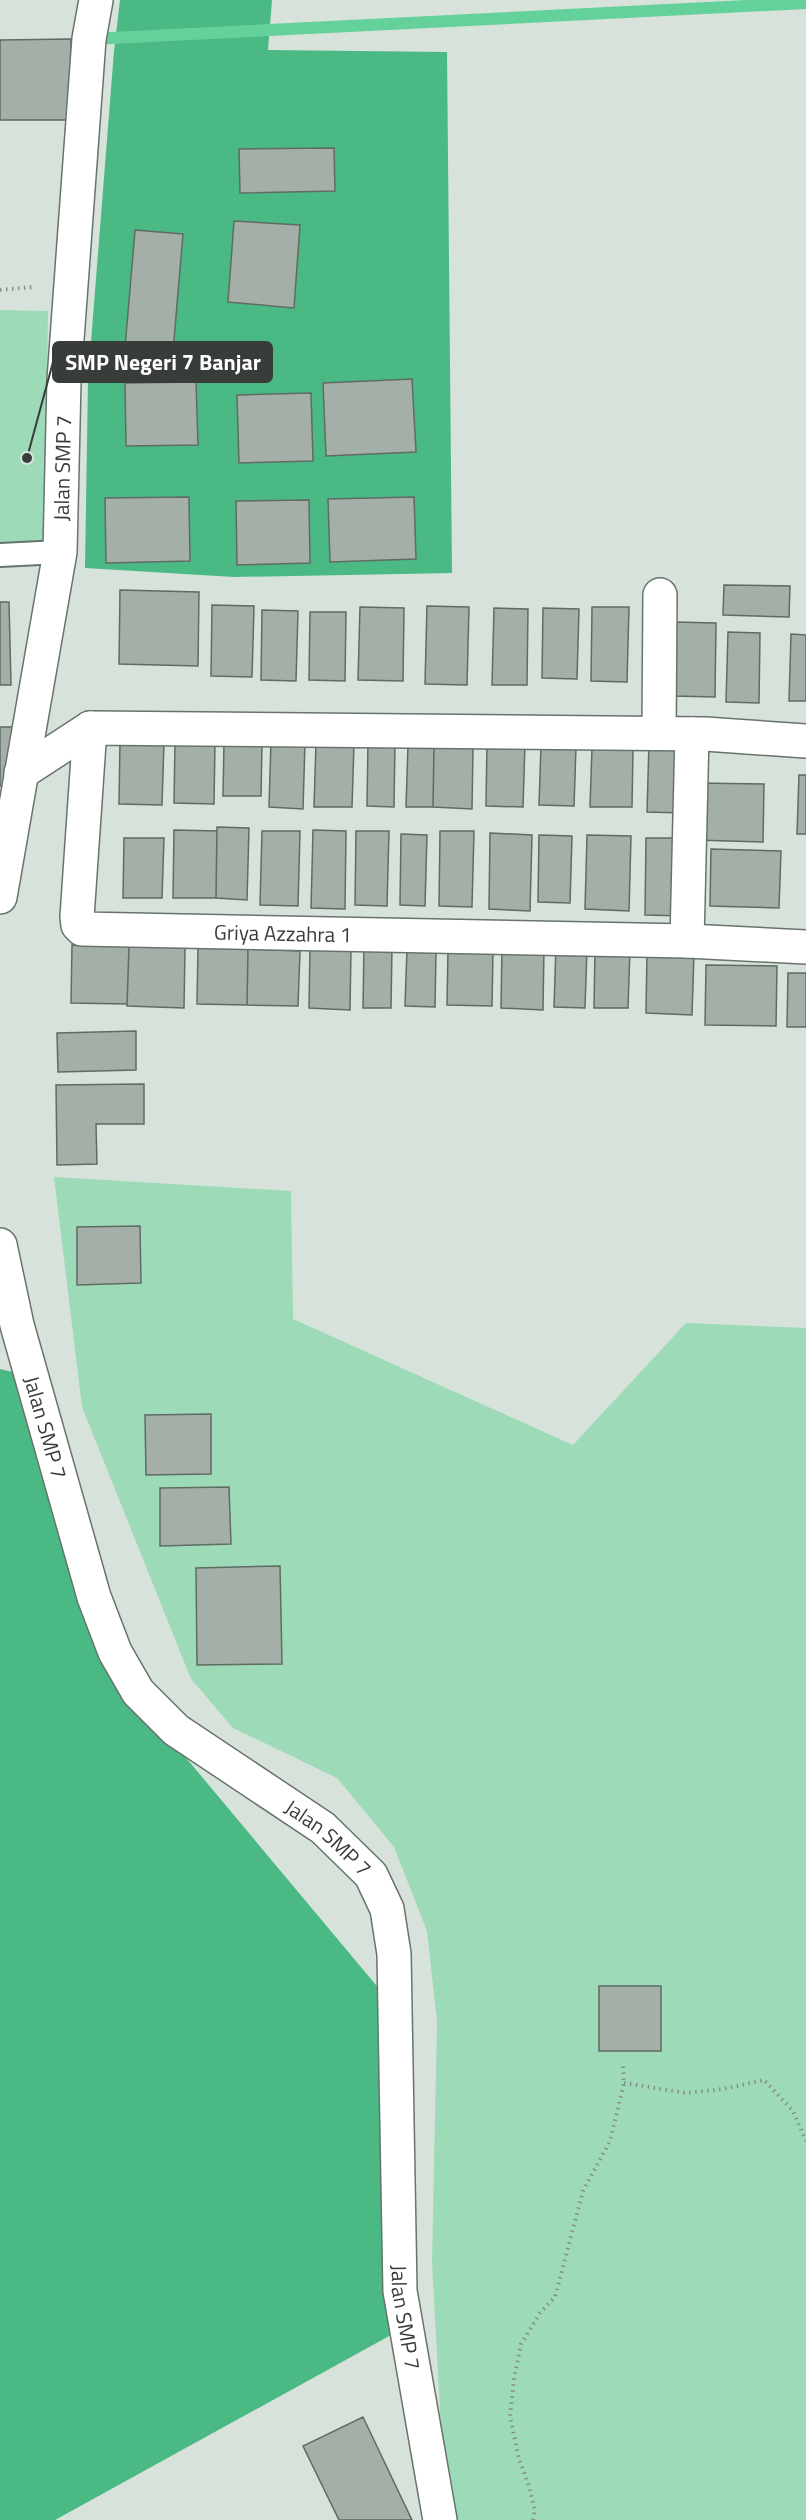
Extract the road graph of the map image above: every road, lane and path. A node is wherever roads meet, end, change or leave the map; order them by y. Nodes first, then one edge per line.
1 (96, 0) edge
2 (60, 552) junction
3 (0, 555) edge
4 (660, 595) dead end
5 (90, 728) junction
6 (659, 733) junction
7 (692, 734) junction
8 (806, 741) edge
9 (21, 773) junction
10 (0, 897) edge
11 (687, 941) junction
12 (806, 947) edge
13 (0, 1245) edge
14 (623, 2065) dead end
15 (624, 2083) junction
16 (806, 2141) edge
17 (440, 2520) edge
18 (532, 2520) edge

1 - 2 street, Jalan SMP 7
2 - 3 lane
2 - 9 street, Jalan SMP 7
4 - 6 street
5 - 6 street
5 - 9 street
5 - 11 street, Griya Azzahra 1
6 - 7 street
7 - 8 street
7 - 11 street
9 - 10 street, Jalan SMP 7
11 - 12 street, Griya Azzahra 1
13 - 17 street, Jalan SMP 7
14 - 15 path
15 - 16 path
15 - 18 path

